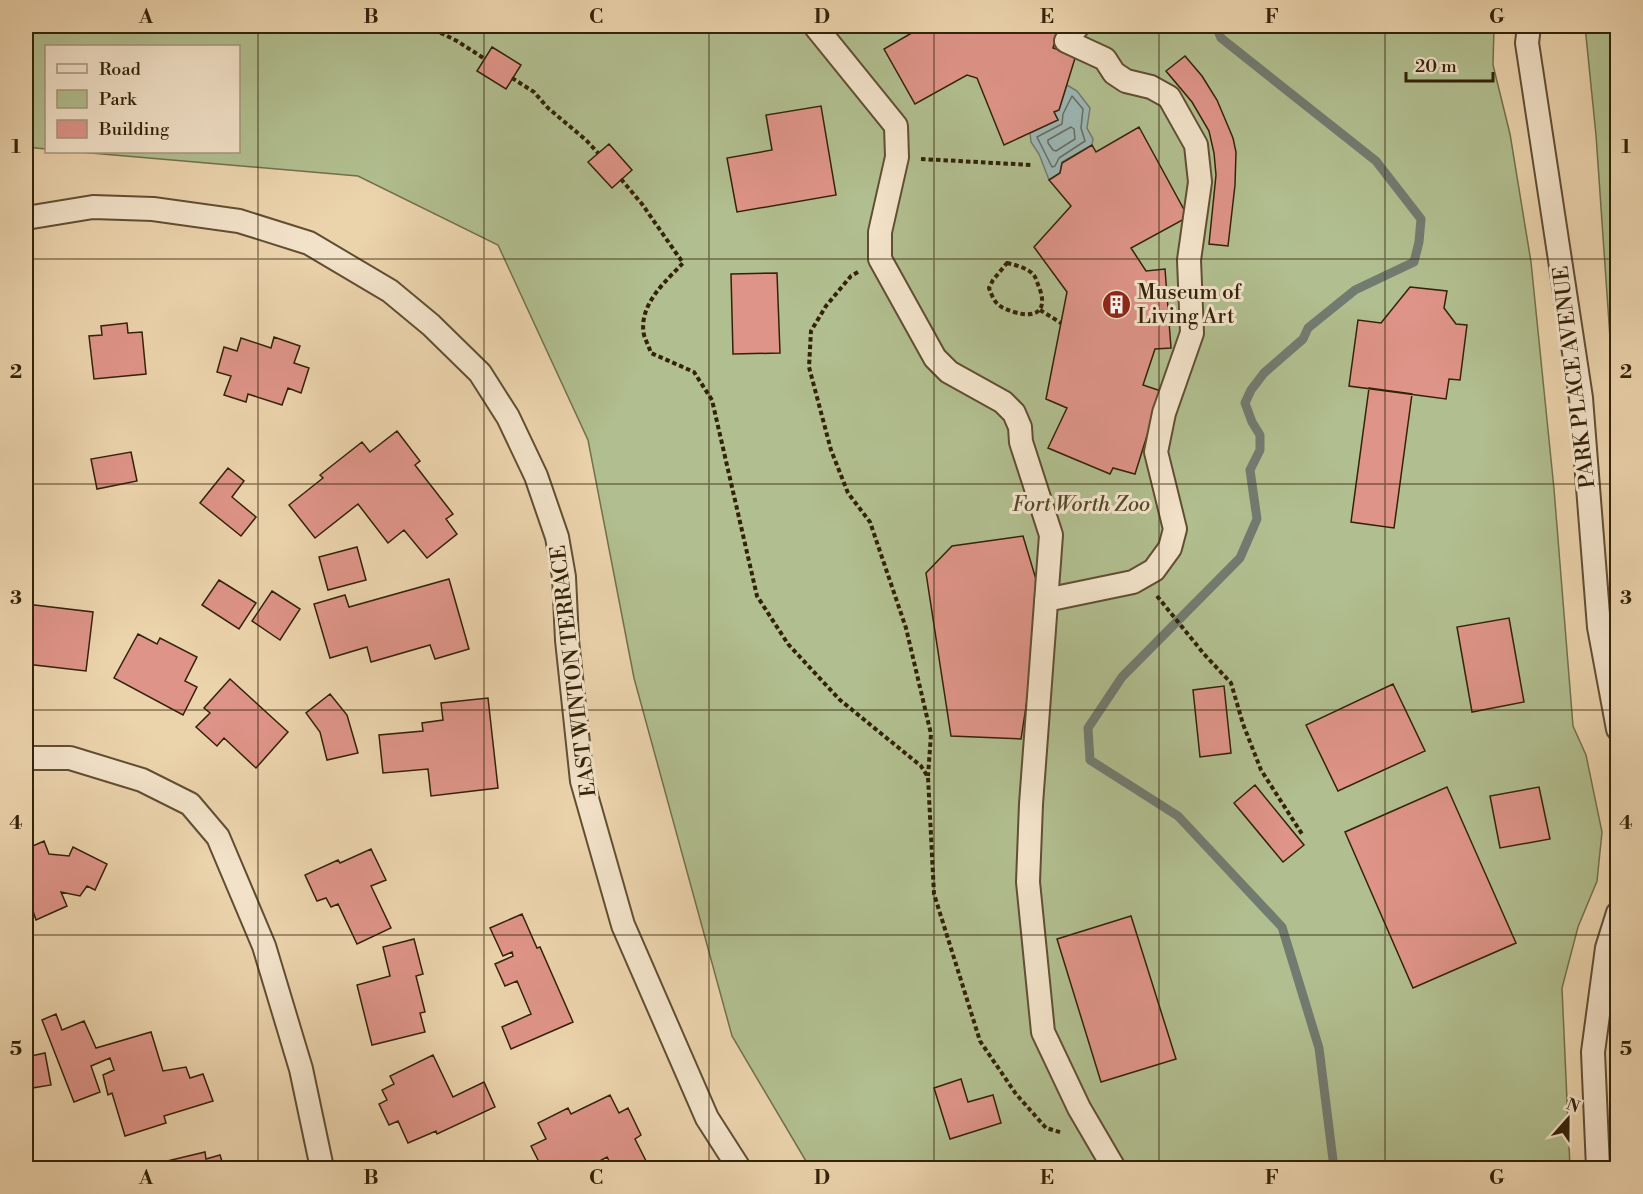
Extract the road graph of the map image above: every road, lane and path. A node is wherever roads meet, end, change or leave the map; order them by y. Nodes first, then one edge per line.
1 (427, 26) edge
2 (814, 26) edge
3 (1078, 26) edge
4 (1529, 26) edge
5 (484, 59) dead end
6 (512, 78) dead end
7 (598, 153) dead end
8 (897, 157) junction
9 (1032, 165) dead end
10 (621, 179) dead end
11 (26, 218) edge
12 (880, 260) junction
13 (1040, 310) junction
14 (1061, 323) dead end
15 (1155, 593) dead end
16 (1046, 600) junction
17 (1617, 729) edge
18 (26, 758) edge
19 (928, 777) junction
20 (1302, 834) dead end
21 (1617, 913) edge
22 (1099, 1142) junction
23 (322, 1168) edge
24 (739, 1168) edge
25 (1113, 1168) edge
26 (1598, 1168) edge

1 - 5 path
2 - 8 street
3 - 16 street
4 - 17 street, PARK PLACE AVENUE
6 - 7 path
8 - 9 path
8 - 12 street
10 - 19 path
11 - 24 street, EAST WINTON TERRACE
12 - 16 street
12 - 19 path
13 - 13 path
13 - 14 path
15 - 20 path
16 - 22 street
18 - 23 street
19 - 22 path
21 - 26 street
22 - 25 street

